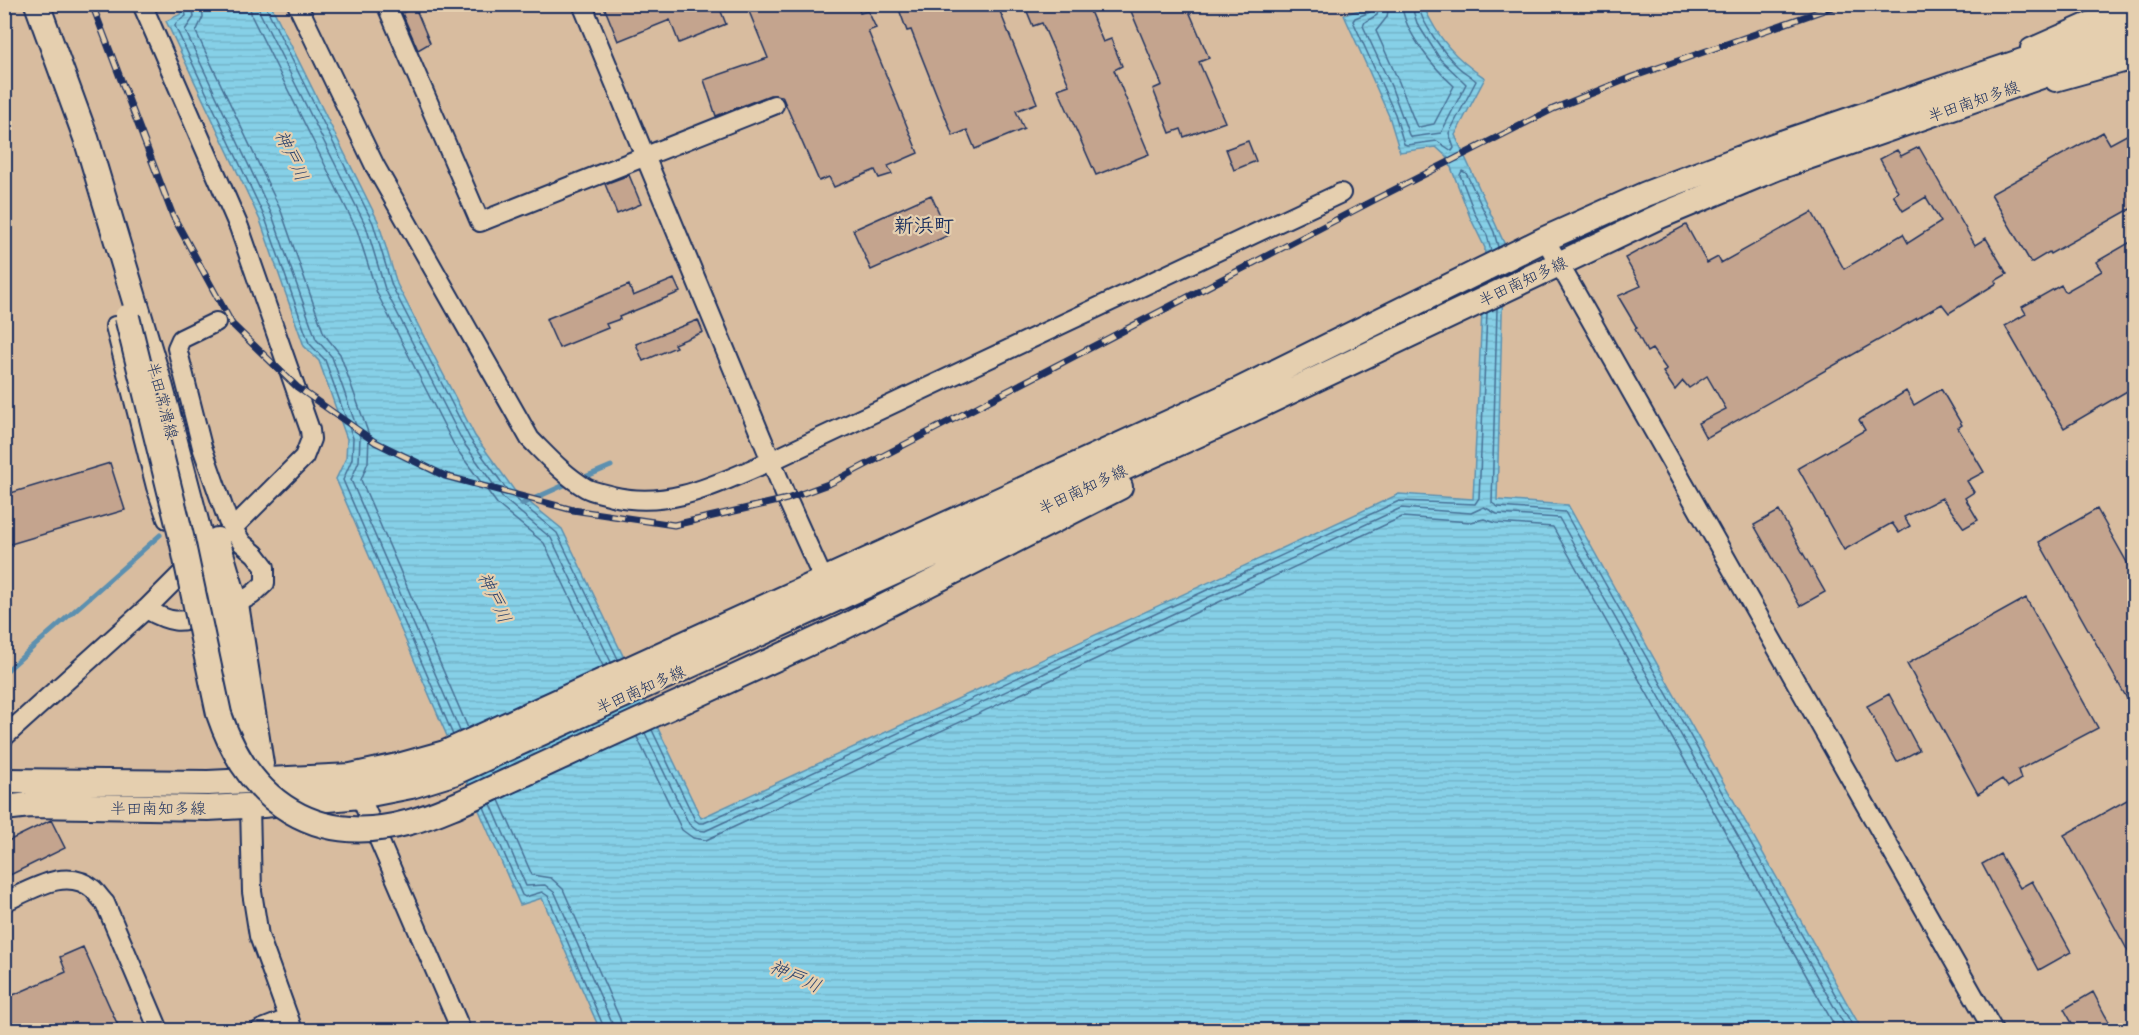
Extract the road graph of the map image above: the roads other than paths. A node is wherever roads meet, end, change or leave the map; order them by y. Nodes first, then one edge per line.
1 (38, 4) edge
2 (53, 4) edge
3 (142, 4) edge
4 (297, 4) edge
5 (386, 4) edge
6 (582, 4) edge
7 (2134, 5) edge
8 (2134, 23) edge
9 (2134, 44) edge
10 (54, 49) junction
11 (2134, 60) edge
12 (1945, 98) junction
13 (774, 105) dead end
14 (646, 155) junction
15 (1341, 193) dead end
16 (1545, 239) junction
17 (1558, 264) junction
18 (121, 321) junction
19 (216, 322) dead end
20 (1232, 419) junction
21 (771, 461) junction
22 (233, 528) junction
23 (829, 591) junction
24 (146, 609) junction
25 (228, 609) junction
26 (4, 737) edge
27 (449, 763) junction
28 (4, 781) edge
29 (255, 782) junction
30 (360, 796) junction
31 (253, 806) junction
32 (4, 808) edge
33 (4, 902) edge
34 (290, 1025) edge
35 (159, 1030) edge
36 (260, 1030) edge
37 (461, 1030) edge
38 (1993, 1030) edge

1 - 10 main road, 半田常滑線
2 - 25 main road, 半田常滑線
3 - 22 street
4 - 21 street
5 - 14 street
6 - 14 street
7 - 12 street
8 - 12 main road, 半田南知多線
9 - 12 main road, 半田南知多線
10 - 18 main road
10 - 25 main road, 半田常滑線
11 - 12 street
12 - 16 main road, 半田南知多線
12 - 17 main road, 半田南知多線
13 - 14 street
14 - 21 street
15 - 21 street
16 - 17 street
16 - 23 main road, 半田南知多線
17 - 20 main road, 半田南知多線
17 - 38 street
18 - 20 main road, bridge
18 - 24 street
19 - 22 street
20 - 23 main road, 半田南知多線
21 - 23 street
22 - 25 street
23 - 27 main road, 半田南知多線
24 - 25 street
24 - 26 street
25 - 29 main road, 半田常滑線
27 - 29 main road, 半田南知多線
27 - 30 main road, 半田南知多線
28 - 29 main road, 半田南知多線
29 - 31 main road, 半田常滑線
30 - 31 main road, 半田南知多線
30 - 37 street
31 - 32 main road, 半田南知多線
31 - 34 street
33 - 35 street
34 - 36 street

